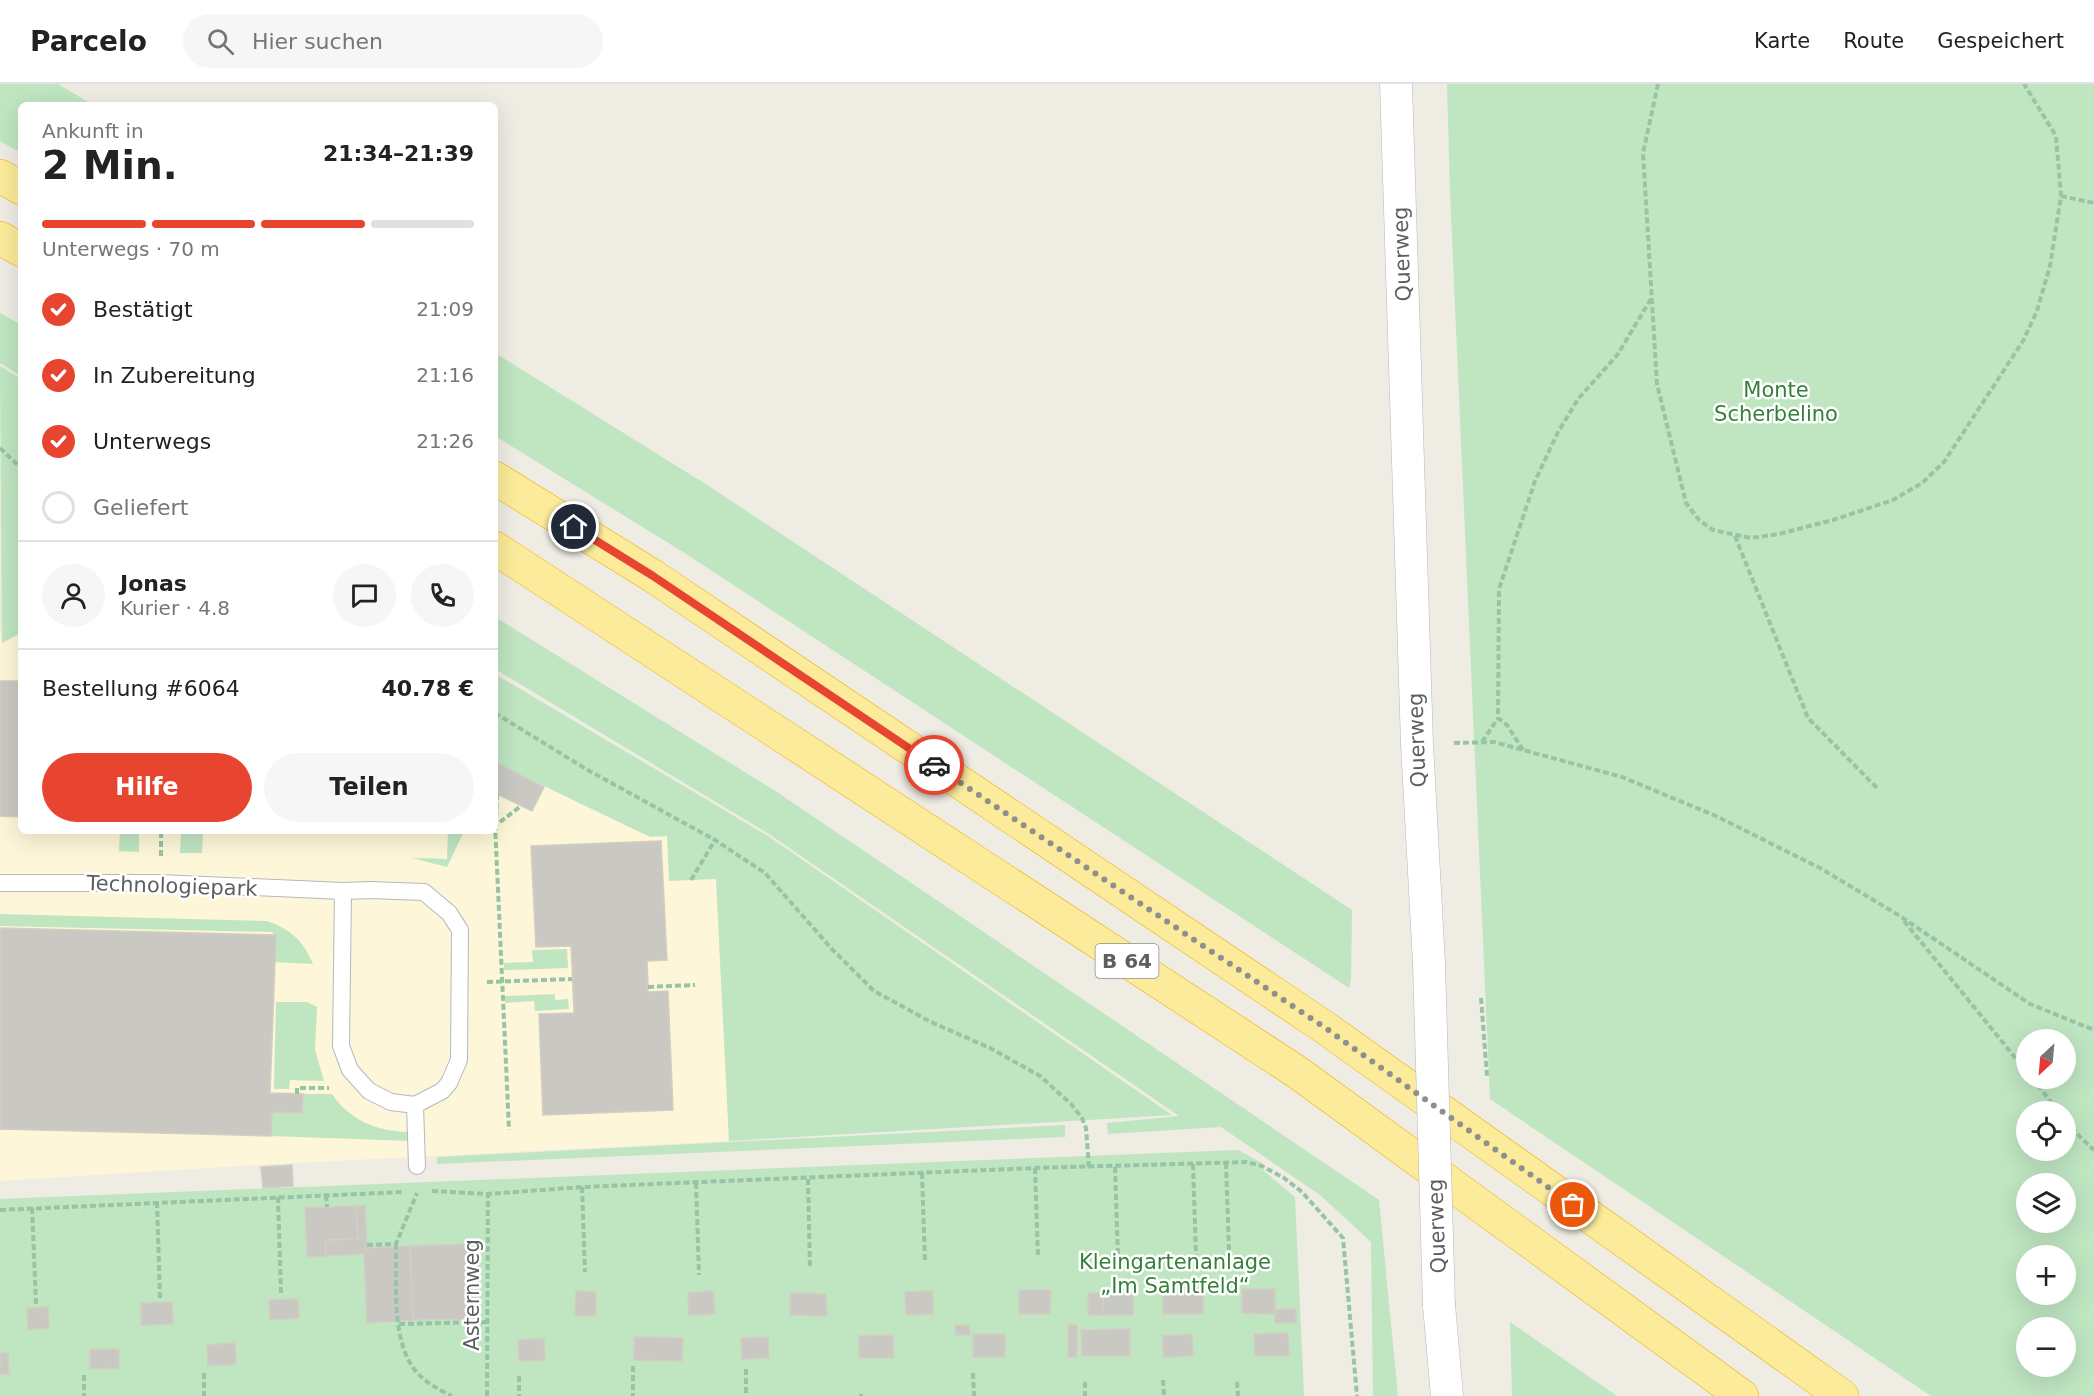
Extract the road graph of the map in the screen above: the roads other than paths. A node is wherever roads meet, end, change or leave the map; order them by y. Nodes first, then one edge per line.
1 (1396, 84) edge
2 (0, 176) edge
3 (18, 186) edge
4 (0, 238) edge
5 (18, 248) edge
6 (498, 480) edge
7 (498, 550) edge
8 (0, 883) edge
9 (343, 891) junction
10 (416, 1105) junction
11 (417, 1166) dead end
12 (1447, 1396) edge
13 (1742, 1396) edge
14 (1842, 1396) edge

1 - 12 street, Querweg, bridge
2 - 3 highway
4 - 5 highway
6 - 14 highway, B 64
7 - 13 highway, B 64
8 - 9 lane, Technologiepark
9 - 10 lane
9 - 10 lane, Technologiepark
10 - 11 lane

